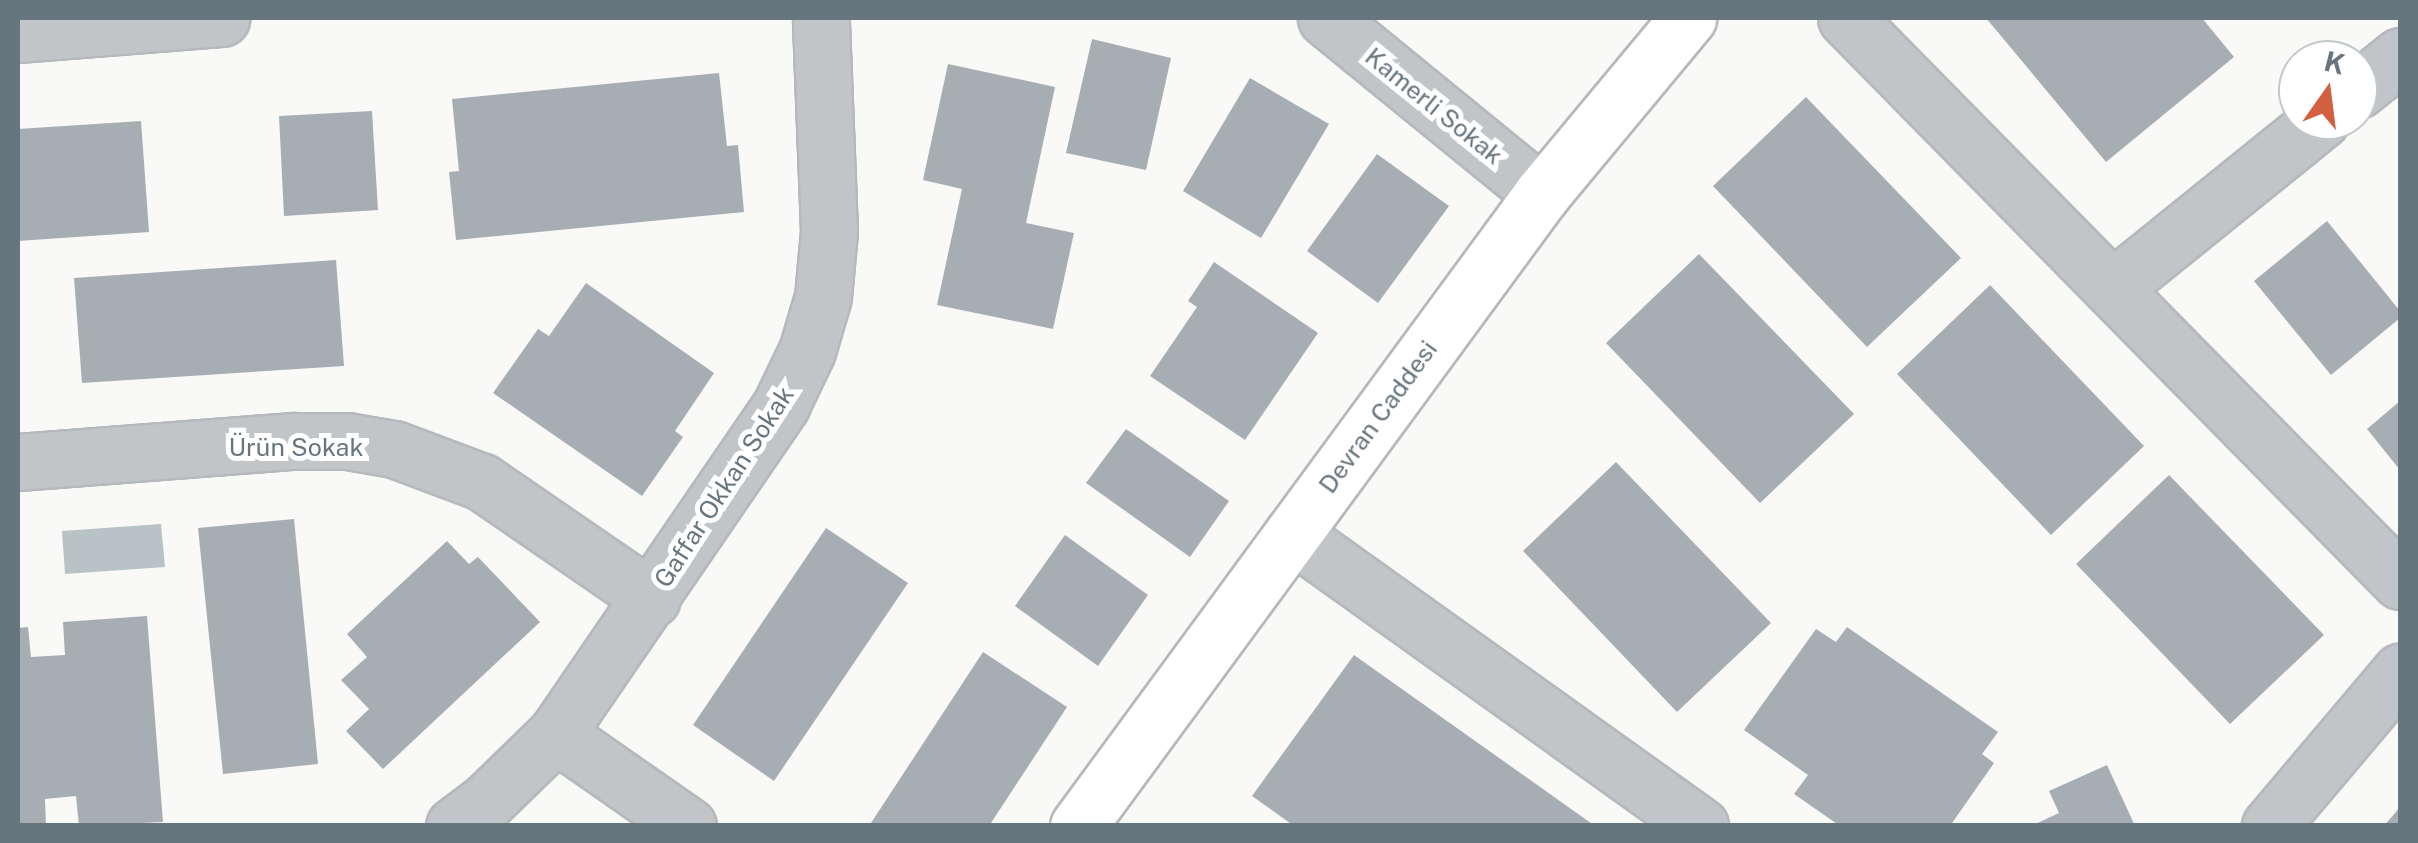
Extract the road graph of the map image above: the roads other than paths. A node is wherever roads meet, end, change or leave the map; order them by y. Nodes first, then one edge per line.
1 (222, 18) edge
2 (822, 18) edge
3 (1326, 18) edge
4 (1688, 18) edge
5 (1846, 18) edge
6 (18, 34) edge
7 (2400, 56) edge
8 (2378, 74) edge
9 (2296, 140) edge
10 (1542, 194) junction
11 (2114, 287) junction
12 (18, 462) edge
13 (1292, 534) junction
14 (2400, 580) edge
15 (652, 599) junction
16 (2400, 672) edge
17 (556, 734) junction
18 (454, 826) edge
19 (688, 826) edge
20 (1078, 826) edge
21 (1700, 826) edge
22 (2270, 826) edge

1 - 6 street
2 - 15 street, Gaffar Okkan Sokak
3 - 10 street, Kamerli Sokak
4 - 10 main road, Devran Caddesi
5 - 11 street
7 - 8 street
9 - 11 street
10 - 13 main road, Devran Caddesi
11 - 14 street
12 - 15 street, Ürün Sokak
13 - 20 main road, Devran Caddesi
13 - 21 street
15 - 17 street, Gaffar Okkan Sokak
16 - 22 street
17 - 18 street, Gaffar Okkan Sokak
17 - 19 street

